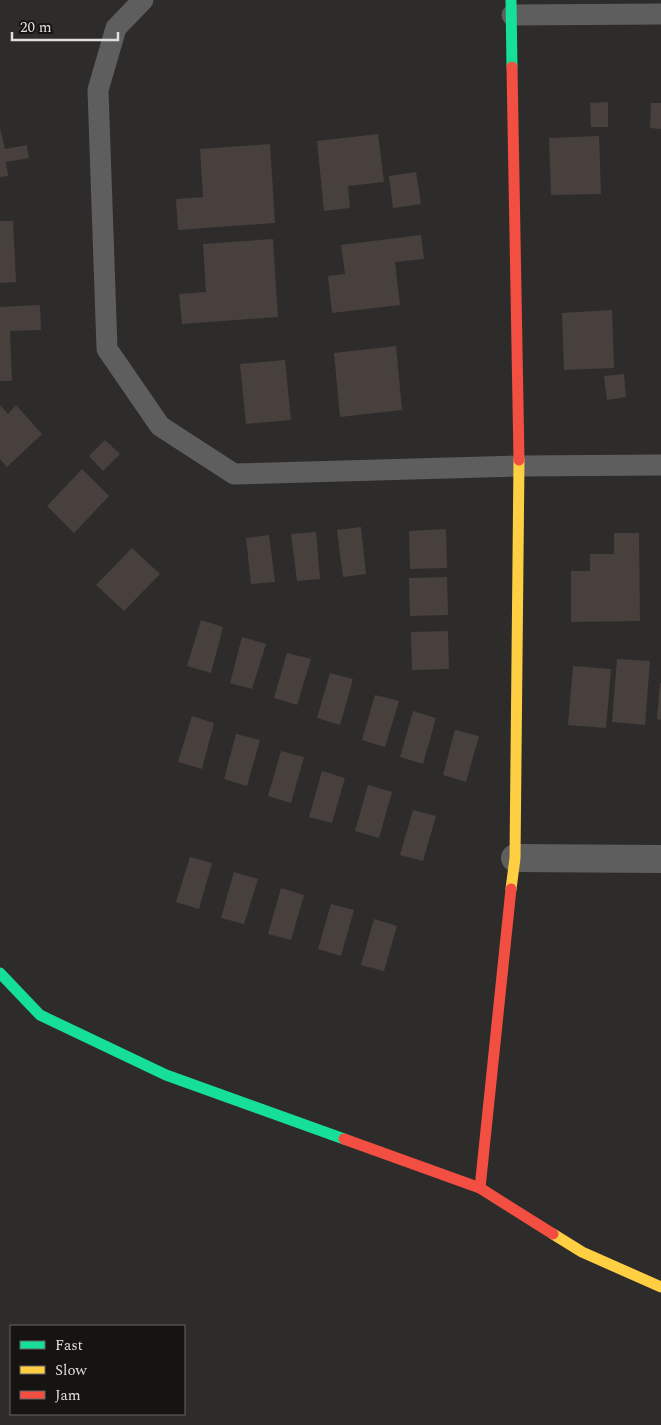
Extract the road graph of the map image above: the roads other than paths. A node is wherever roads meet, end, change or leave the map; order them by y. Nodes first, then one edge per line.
1 (143, 0) edge
2 (512, 8) edge
3 (661, 14) edge
4 (661, 465) edge
5 (519, 466) junction
6 (515, 858) junction
7 (661, 859) edge
8 (0, 973) edge
9 (480, 1188) junction
10 (661, 1287) edge

1 - 5 lane
2 - 3 lane
2 - 5 street
4 - 5 lane
5 - 6 street
6 - 7 street
6 - 9 street
8 - 9 street
9 - 10 street

